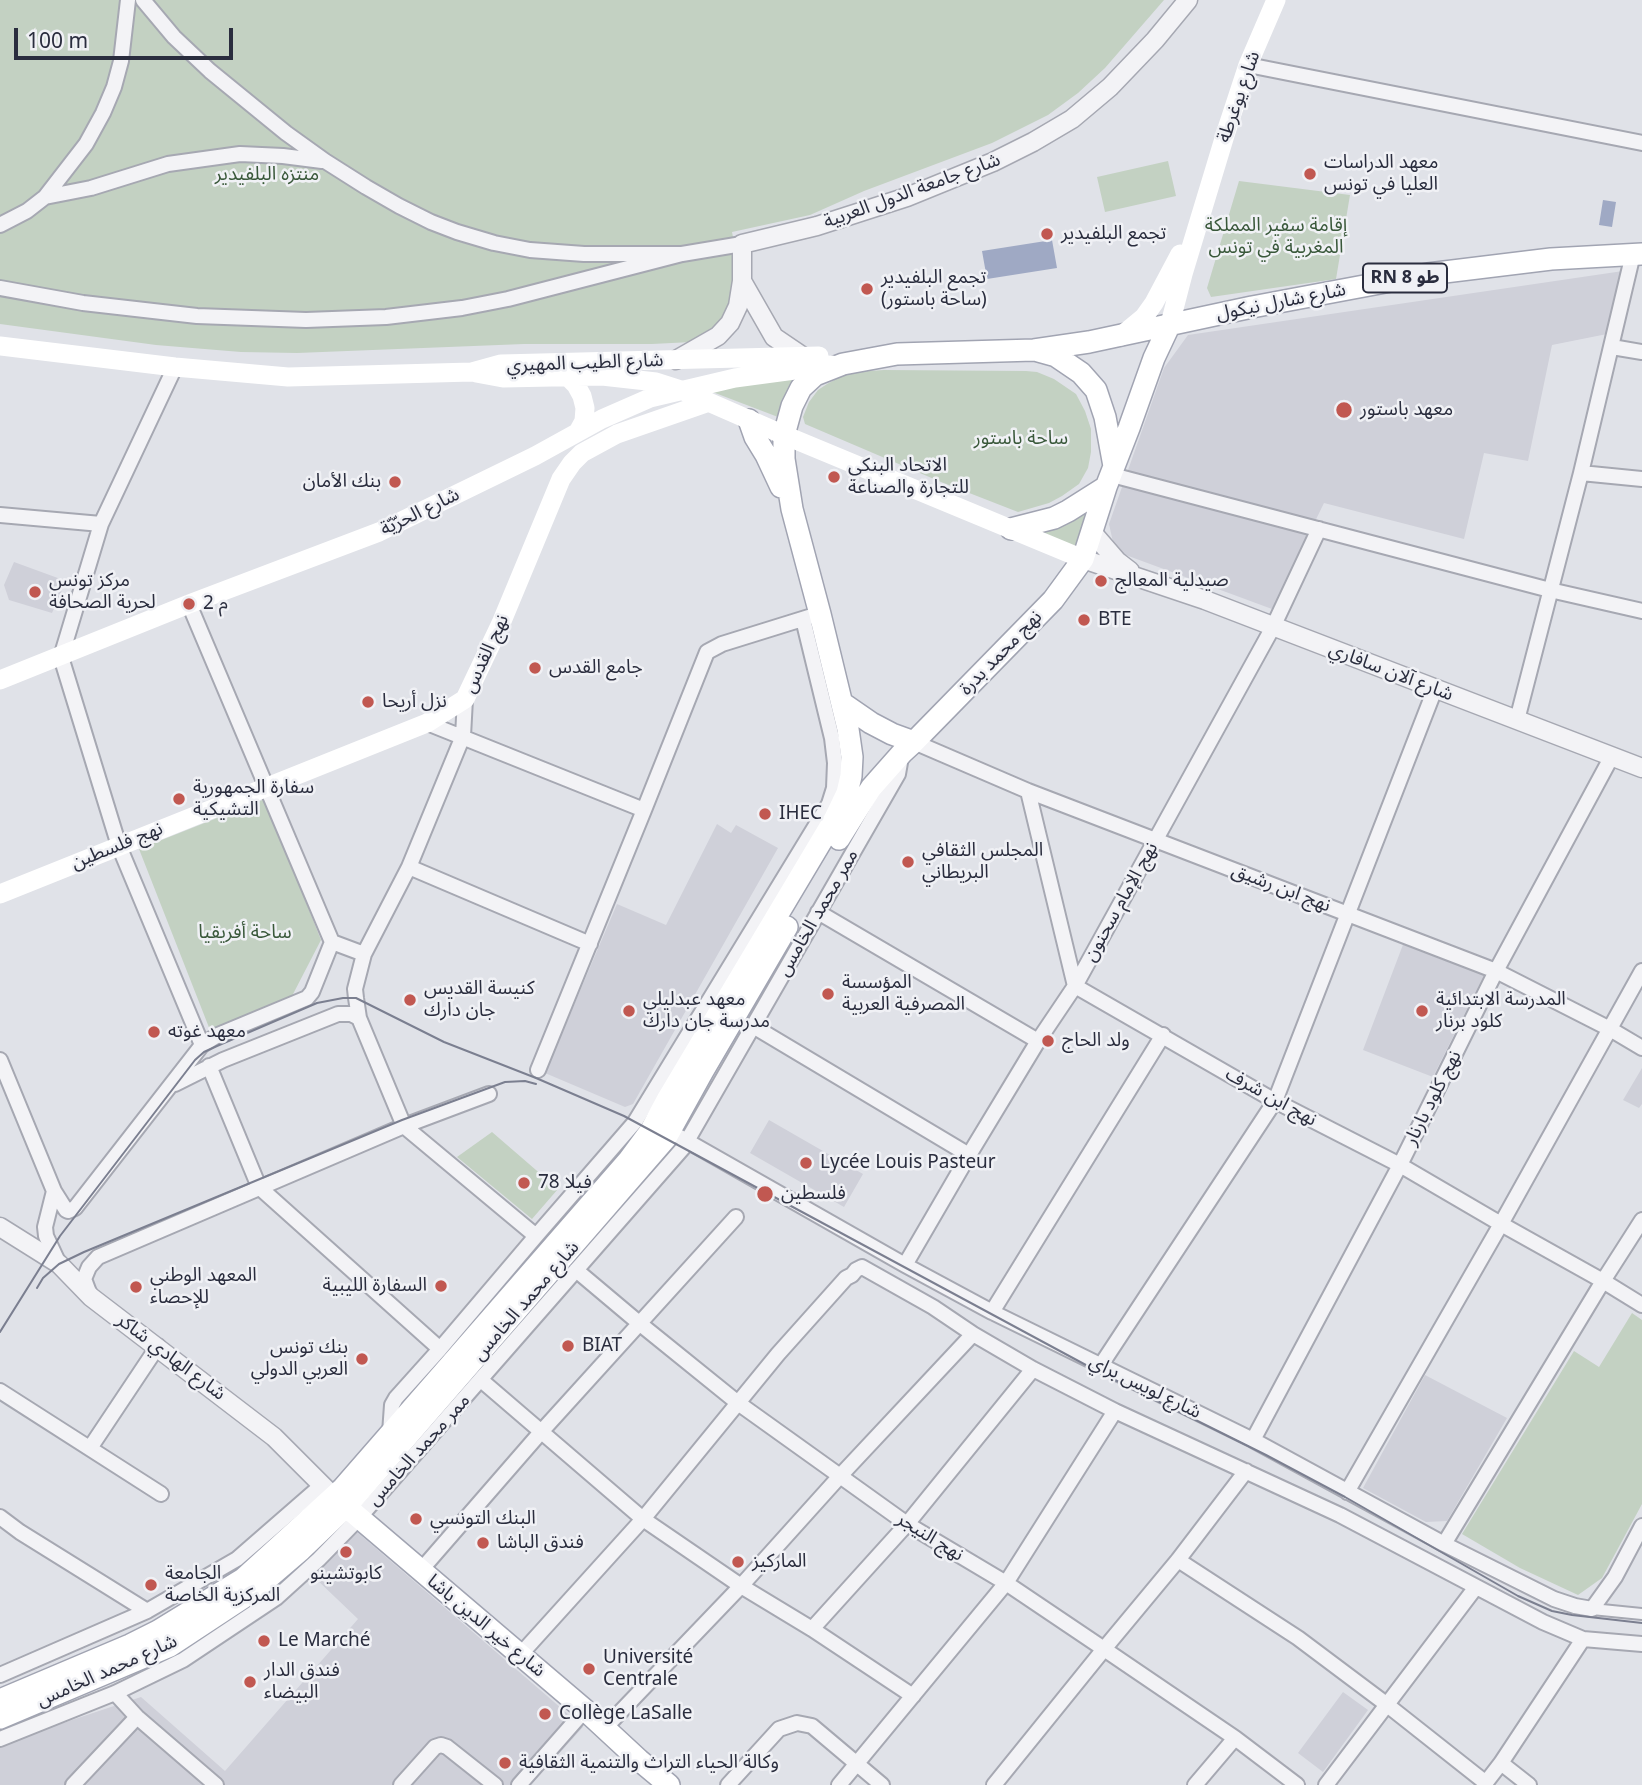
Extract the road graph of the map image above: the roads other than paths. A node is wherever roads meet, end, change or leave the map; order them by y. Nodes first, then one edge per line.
1 (128, 0) edge
2 (143, 0) edge
3 (1188, 0) edge
4 (1276, 0) edge
5 (1248, 65) junction
6 (1642, 143) edge
7 (325, 161) junction
8 (1206, 196) junction
9 (46, 197) junction
10 (0, 225) edge
11 (742, 244) junction
12 (682, 254) junction
13 (1637, 254) edge
14 (742, 281) junction
15 (0, 288) edge
16 (1170, 324) junction
17 (1120, 337) junction
18 (0, 346) edge
19 (1612, 347) junction
20 (1034, 350) junction
21 (1642, 352) edge
22 (897, 354) junction
23 (802, 356) junction
24 (676, 360) junction
25 (843, 364) junction
26 (175, 367) junction
27 (472, 372) junction
28 (567, 376) junction
29 (681, 390) junction
30 (709, 402) junction
31 (749, 420) junction
32 (578, 432) junction
33 (785, 435) junction
34 (535, 456) junction
35 (1581, 473) junction
36 (1111, 477) junction
37 (561, 479) junction
38 (1642, 479) edge
39 (792, 509) junction
40 (0, 515) edge
41 (101, 524) junction
42 (1011, 529) junction
43 (1319, 530) junction
44 (1091, 531) junction
45 (1083, 559) junction
46 (1138, 578) junction
47 (1550, 590) junction
48 (189, 604) junction
49 (1642, 611) edge
50 (811, 617) junction
51 (1273, 627) junction
52 (61, 657) junction
53 (0, 680) edge
54 (1435, 689) junction
55 (465, 699) junction
56 (842, 703) junction
57 (1517, 720) junction
58 (427, 723) junction
59 (463, 736) junction
60 (908, 748) junction
61 (1612, 757) junction
62 (1642, 768) edge
63 (266, 788) junction
64 (1028, 791) junction
65 (644, 810) junction
66 (1155, 841) junction
67 (119, 846) junction
68 (409, 867) junction
69 (0, 894) edge
70 (818, 912) junction
71 (1348, 914) junction
72 (332, 942) junction
73 (590, 944) junction
74 (364, 954) junction
75 (1496, 971) junction
76 (1642, 971) edge
77 (1075, 986) junction
78 (355, 989) junction
79 (334, 1016) junction
80 (359, 1018) junction
81 (753, 1026) junction
82 (1610, 1029) junction
83 (1163, 1035) junction
84 (1038, 1041) junction
85 (202, 1045) junction
86 (1642, 1048) edge
87 (0, 1060) edge
88 (209, 1066) junction
89 (538, 1070) dead end
90 (164, 1094) junction
91 (489, 1094) dead end
92 (1275, 1101) junction
93 (404, 1126) junction
94 (678, 1136) junction
95 (969, 1155) junction
96 (1399, 1165) junction
97 (259, 1188) junction
98 (54, 1191) junction
99 (736, 1217) dead end
100 (1642, 1220) edge
101 (1501, 1224) junction
102 (0, 1227) edge
103 (536, 1236) junction
104 (59, 1265) junction
105 (905, 1265) junction
106 (576, 1270) junction
107 (1603, 1281) junction
108 (90, 1297) junction
109 (1642, 1305) edge
110 (992, 1312) junction
111 (639, 1323) junction
112 (973, 1334) junction
113 (158, 1346) junction
114 (440, 1349) junction
115 (1101, 1365) junction
116 (1033, 1369) junction
117 (481, 1380) junction
118 (0, 1391) edge
119 (738, 1403) junction
120 (1115, 1411) junction
121 (541, 1432) junction
122 (390, 1433) junction
123 (1253, 1440) junction
124 (90, 1448) junction
125 (1246, 1471) junction
126 (839, 1476) junction
127 (1347, 1492) junction
128 (161, 1494) dead end
129 (340, 1502) junction
130 (0, 1517) edge
131 (643, 1520) junction
132 (907, 1524) junction
133 (1642, 1526) edge
134 (1444, 1544) junction
135 (1178, 1560) junction
136 (421, 1570) junction
137 (1006, 1583) junction
138 (741, 1586) junction
139 (1476, 1587) junction
140 (1592, 1609) junction
141 (147, 1611) junction
142 (1642, 1614) edge
143 (813, 1629) junction
144 (1583, 1639) junction
145 (1642, 1644) edge
146 (1104, 1649) junction
147 (520, 1655) junction
148 (1, 1674) edge
149 (115, 1693) junction
150 (913, 1696) junction
151 (0, 1700) edge
152 (1386, 1704) junction
153 (585, 1710) junction
154 (136, 1717) junction
155 (0, 1718) edge
156 (604, 1728) junction
157 (1235, 1738) junction
158 (0, 1739) edge
159 (1501, 1763) junction
160 (857, 1764) junction
161 (1485, 1784) edge
162 (73, 1785) edge
163 (216, 1785) edge
164 (401, 1785) edge
165 (495, 1785) edge
166 (519, 1785) edge
167 (669, 1785) edge
168 (728, 1785) edge
169 (839, 1785) edge
170 (882, 1785) edge
171 (994, 1785) edge
172 (1195, 1785) edge
173 (1297, 1785) edge
174 (1326, 1785) edge
175 (1529, 1785) edge

1 - 9 street
2 - 7 street
3 - 11 street, شارع جامعة الدول العربية
4 - 5 main road, شارع يوغرطة
5 - 6 street
5 - 8 main road, شارع يوغرطة
7 - 9 street
7 - 12 street
8 - 16 main road, شارع يوغرطة
8 - 17 main road, شارع يوغرطة
9 - 10 street
11 - 12 street
11 - 14 street
12 - 15 street
13 - 16 main road, شارع شارل نيكول / RN 8 طو
13 - 19 street
14 - 23 street
14 - 24 street
16 - 17 main road, شارع الطيب المهيري / RN 8 طو
16 - 36 main road
17 - 20 main road, شارع الطيب المهيري / RN 8 طو
18 - 26 main road, شارع الطيب المهيري
19 - 21 street
19 - 35 street
20 - 22 main road, شارع الطيب المهيري
20 - 36 main road
22 - 23 main road, شارع الطيب المهيري
22 - 25 main road
23 - 24 main road, شارع الطيب المهيري
24 - 27 main road, شارع الطيب المهيري
25 - 29 main road, شارع الحرّيّة
25 - 33 main road
26 - 27 main road, شارع الطيب المهيري
26 - 41 street
27 - 28 main road
28 - 29 main road
28 - 32 main road
29 - 30 main road
29 - 32 main road, شارع الحرّيّة
30 - 31 main road
30 - 37 main road, نهج القدس
31 - 33 main road
31 - 39 main road
32 - 34 main road, شارع الحرّيّة
33 - 39 main road
33 - 42 main road
34 - 37 main road
34 - 48 main road, شارع الحرّيّة
35 - 38 street
35 - 47 street
36 - 42 main road
36 - 43 street
36 - 44 main road
37 - 55 main road, نهج القدس
39 - 50 main road, شارع محمد الخامس
40 - 41 street
41 - 52 street
42 - 45 main road
43 - 47 street
43 - 51 street, نهج الإمام سحنون
44 - 45 main road
44 - 46 street
45 - 46 street, شارع آلان سافاري
45 - 60 main road, نهج محمد بدرة
46 - 51 street, شارع آلان سافاري
47 - 49 street
47 - 57 street
48 - 52 main road, شارع الحرّيّة
48 - 63 street
50 - 56 main road, شارع محمد الخامس
50 - 65 street
50 - 103 street, ممر محمد الخامس
51 - 54 street, شارع آلان سافاري
51 - 66 street, نهج الإمام سحنون
52 - 53 main road, شارع الحرّيّة
52 - 67 street
54 - 57 street, شارع آلان سافاري
54 - 71 street
55 - 58 main road, نهج فلسطين
55 - 59 street, نهج القدس
56 - 60 main road
56 - 122 main road, شارع محمد الخامس
57 - 61 street, شارع آلان سافاري
58 - 59 street
58 - 63 main road, نهج فلسطين
59 - 65 street
59 - 68 street, نهج القدس
60 - 64 street, نهج ابن رشيق
60 - 70 street, ممر محمد الخامس
60 - 94 main road, شارع محمد الخامس
61 - 62 street, شارع آلان سافاري
61 - 75 street, نهج كلود بارنار
63 - 67 main road, نهج فلسطين
63 - 72 street
64 - 66 street, نهج ابن رشيق
64 - 77 street
65 - 73 street
66 - 71 street, نهج ابن رشيق
66 - 77 street, نهج الإمام سحنون
67 - 69 main road, نهج فلسطين
67 - 85 street
68 - 73 street
68 - 74 street, نهج القدس
70 - 81 street, ممر محمد الخامس
70 - 84 street
71 - 75 street, نهج ابن رشيق
71 - 92 street
72 - 74 street
72 - 85 street
73 - 89 street
74 - 78 street, نهج القدس
75 - 82 street, نهج ابن رشيق
75 - 96 street, نهج كلود بارنار
76 - 82 street
77 - 83 street, نهج ابن شرف
77 - 84 street, نهج الإمام سحنون
78 - 79 street
78 - 80 street
79 - 80 street
79 - 88 street
80 - 93 street
81 - 94 street, ممر محمد الخامس
81 - 95 street
82 - 86 street, نهج ابن رشيق
82 - 101 street
83 - 92 street, نهج ابن شرف
83 - 110 street
84 - 95 street, نهج الإمام سحنون
85 - 90 street
87 - 98 street
88 - 90 street
88 - 97 street
90 - 98 street
91 - 93 street
92 - 96 street, نهج ابن شرف
92 - 115 street
93 - 97 street
93 - 103 street
94 - 105 street, شارع لويس براي
94 - 106 street, ممر محمد الخامس
94 - 129 main road, شارع محمد الخامس
95 - 105 street, نهج الإمام سحنون
96 - 101 street, نهج ابن شرف
96 - 123 street, نهج كلود بارنار
97 - 108 street
97 - 114 street
98 - 104 street
99 - 111 street
100 - 107 street
101 - 107 street, نهج ابن شرف
101 - 127 street
102 - 104 street, شارع الهادي شاكر
103 - 114 street, ممر محمد الخامس
104 - 108 street, شارع الهادي شاكر
105 - 110 street, شارع لويس براي
106 - 111 street, نهج النيجر
106 - 117 street, ممر محمد الخامس
107 - 109 street, نهج ابن شرف
107 - 134 street
108 - 113 street, شارع الهادي شاكر
110 - 115 street, شارع لويس براي
111 - 119 street, نهج النيجر
111 - 121 street
112 - 116 street, شارع لويس براي
112 - 119 street, شارع لويس براي
112 - 126 street
113 - 124 street
113 - 129 street, شارع الهادي شاكر
114 - 122 street, ممر محمد الخامس
115 - 123 street, شارع لويس براي
116 - 120 street, شارع لويس براي
116 - 132 street
117 - 121 street
117 - 129 street, ممر محمد الخامس
118 - 124 street
119 - 126 street, نهج النيجر
119 - 131 street
120 - 125 street, شارع لويس براي
120 - 137 street
121 - 131 street
121 - 136 street
122 - 129 main road, شارع محمد الخامس
123 - 127 street, شارع لويس براي
124 - 128 street
125 - 135 street
125 - 139 street, شارع لويس براي
126 - 132 street, نهج النيجر
126 - 138 street
127 - 134 street, شارع لويس براي
129 - 136 main road, شارع خير الدين باشا
129 - 141 street, شارع محمد الخامس
129 - 149 street, ممر محمد الخامس
129 - 151 main road, شارع محمد الخامس
129 - 155 main road, شارع محمد الخامس
130 - 141 street
131 - 138 street
131 - 147 street
132 - 137 street, نهج النيجر
132 - 143 street
133 - 140 street
134 - 140 street, شارع لويس براي
135 - 146 street
135 - 152 street
136 - 147 main road, شارع خير الدين باشا
137 - 146 street, نهج النيجر
137 - 150 street
138 - 143 street
138 - 156 street
139 - 144 street, شارع لويس براي
139 - 152 street
140 - 142 street
141 - 148 street, شارع محمد الخامس
143 - 150 street
144 - 145 street, شارع لويس براي
144 - 159 street
146 - 157 street, نهج النيجر
146 - 171 street
147 - 153 main road, شارع خير الدين باشا
149 - 154 street
149 - 158 street, ممر محمد الخامس
150 - 160 street
152 - 161 street
152 - 174 street
153 - 156 main road, شارع خير الدين باشا
153 - 166 street
154 - 162 street
154 - 163 street
156 - 167 main road, شارع خير الدين باشا
157 - 172 street
157 - 173 street, نهج النيجر
159 - 161 street
159 - 175 street
160 - 168 street
160 - 169 street
160 - 170 street
164 - 165 street

